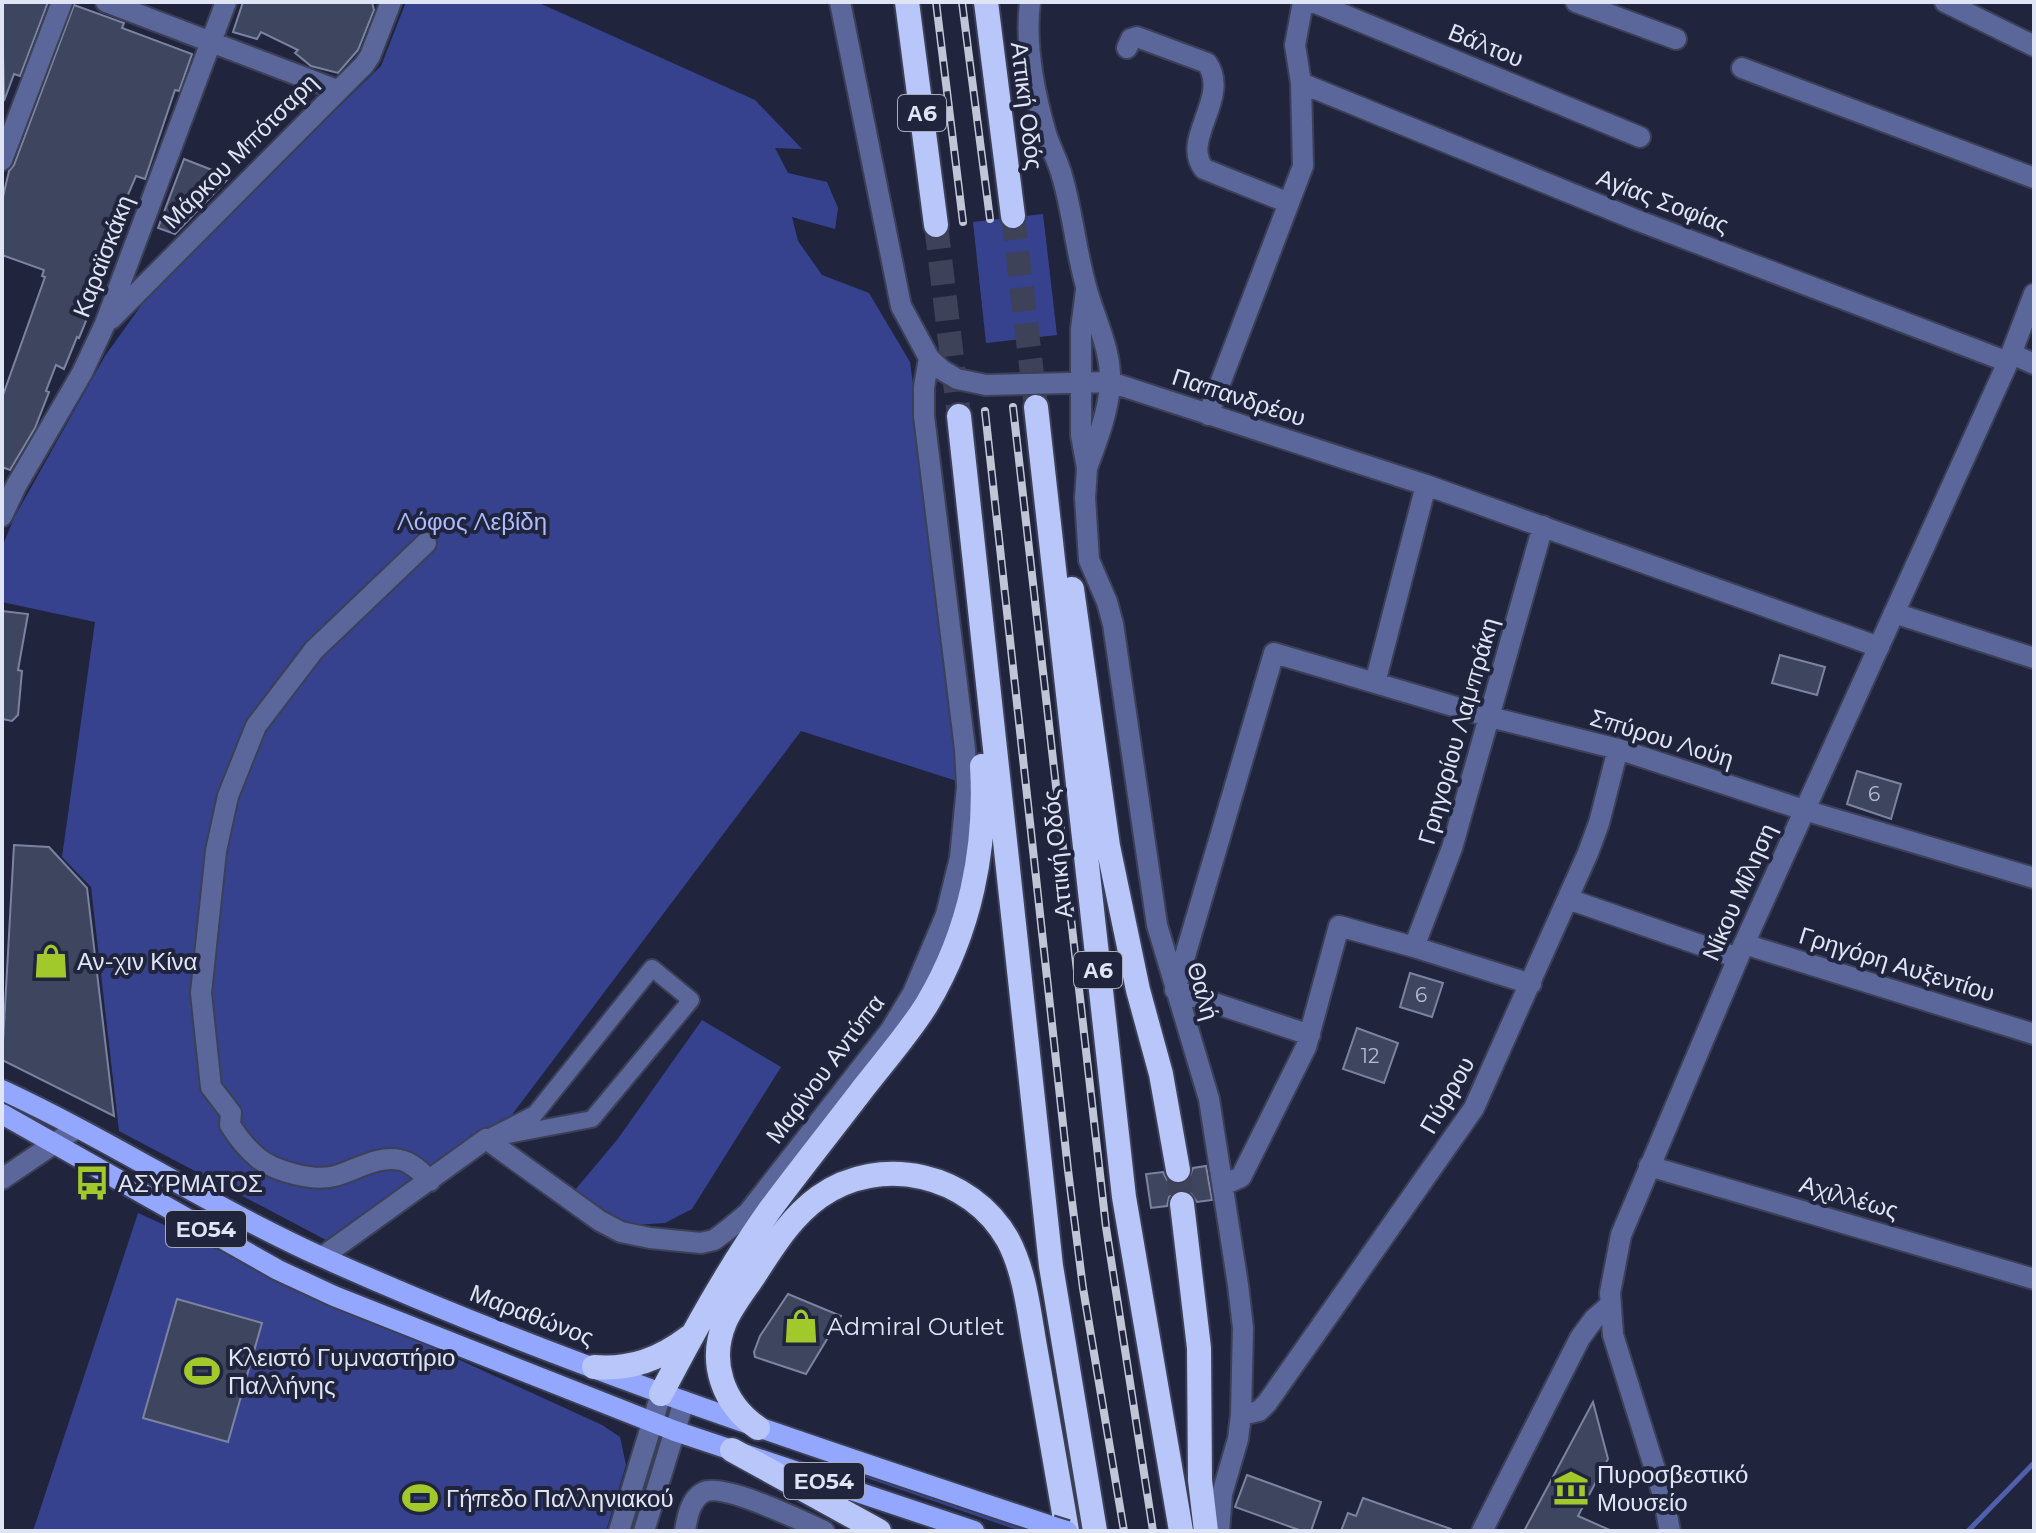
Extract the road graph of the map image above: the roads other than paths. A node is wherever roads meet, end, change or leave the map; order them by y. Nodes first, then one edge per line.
1 (62, 2) edge
2 (106, 2) edge
3 (226, 2) edge
4 (391, 2) edge
5 (840, 2) edge
6 (907, 2) edge
7 (986, 2) edge
8 (1030, 2) edge
9 (1303, 2) edge
10 (1313, 2) edge
11 (1576, 2) edge
12 (1945, 2) edge
13 (1624, 10) edge
14 (1676, 39) dead end
15 (211, 42) junction
16 (2034, 46) edge
17 (1127, 48) dead end
18 (1742, 68) dead end
19 (1301, 83) junction
20 (337, 90) junction
21 (1640, 137) dead end
22 (2, 160) edge
23 (2034, 178) edge
24 (1289, 203) junction
25 (1013, 216) tunnel mouth
26 (936, 225) tunnel mouth
27 (1086, 290) junction
28 (2034, 294) edge
29 (105, 324) junction
30 (929, 358) junction
31 (2010, 358) junction
32 (2034, 364) edge
33 (1082, 381) junction
34 (1110, 382) junction
35 (1208, 415) junction
36 (959, 416) tunnel mouth
37 (1087, 468) junction
38 (9, 484) edge
39 (1426, 485) junction
40 (2, 516) edge
41 (1543, 526) junction
42 (426, 543) dead end
43 (976, 567) junction
44 (1894, 613) junction
45 (1879, 647) junction
46 (2034, 658) edge
47 (1375, 683) junction
48 (1490, 717) junction
49 (1618, 749) junction
50 (1804, 810) junction
51 (2034, 878) edge
52 (1568, 899) junction
53 (1414, 947) junction
54 (1741, 951) junction
55 (1531, 984) junction
56 (1175, 990) junction
57 (2034, 1034) edge
58 (1310, 1035) junction
59 (2, 1090) edge
60 (2, 1114) edge
61 (77, 1128) junction
62 (486, 1139) junction
63 (56, 1145) junction
64 (1649, 1166) junction
65 (1178, 1170) tunnel mouth
66 (2, 1179) edge
67 (430, 1181) junction
68 (1223, 1185) junction
69 (1182, 1204) tunnel mouth
70 (322, 1257) junction
71 (2034, 1279) edge
72 (1610, 1305) junction
73 (691, 1336) junction
74 (594, 1367) junction
75 (673, 1398) junction
76 (1241, 1415) junction
77 (651, 1421) junction
78 (758, 1428) junction
79 (675, 1431) junction
80 (732, 1450) junction
81 (1061, 1529) edge
82 (619, 1531) edge
83 (644, 1531) edge
84 (685, 1531) edge
85 (824, 1531) edge
86 (879, 1531) edge
87 (974, 1531) edge
88 (1095, 1531) edge
89 (1181, 1531) edge
90 (1206, 1531) edge
91 (1219, 1531) edge
92 (1482, 1531) edge
93 (1670, 1531) edge

1 - 22 street
2 - 15 street
3 - 15 street, Καραϊσκάκη
4 - 20 street, Μάρκου Μπότσαρη
5 - 30 street, Παπανδρέου
6 - 26 highway, Α6
7 - 25 highway, Αττική Οδός
8 - 27 street, Θαλή
9 - 19 street
10 - 21 street, Βάλτου
11 - 13 street
12 - 16 street
13 - 14 street
15 - 20 street
15 - 29 street, Καραϊσκάκη
17 - 24 street
18 - 23 street
19 - 24 street
19 - 31 street, Αγίας Σοφίας
20 - 29 street, Μάρκου Μπότσαρη
24 - 35 street
27 - 33 street, Θαλή
27 - 34 street, Θαλή
28 - 31 street, Νίκου Μίληση
29 - 38 street, Καραϊσκάκη
30 - 33 street, Παπανδρέου
30 - 62 street, Μαρίνου Αντύπα
31 - 32 street, Αγίας Σοφίας
31 - 44 street, Νίκου Μίληση
33 - 34 street, Παπανδρέου
33 - 37 street, Θαλή
34 - 35 street, Παπανδρέου
34 - 37 street, Θαλή
35 - 39 street, Παπανδρέου
36 - 43 highway
37 - 56 street, Θαλή
38 - 40 street, Καραϊσκάκη
39 - 41 street, Παπανδρέου
39 - 47 street
41 - 45 street, Παπανδρέου
41 - 48 street, Γρηγορίου Λαμπράκη
42 - 67 street
43 - 73 highway
43 - 88 highway
44 - 45 street, Νίκου Μίληση
44 - 46 street
45 - 50 street, Νίκου Μίληση
47 - 48 street, Σπύρου Λούη
47 - 56 street, Σπύρου Λούη
48 - 49 street, Σπύρου Λούη
48 - 53 street, Γρηγορίου Λαμπράκη
49 - 50 street, Σπύρου Λούη
49 - 52 street, Πύρρου
50 - 51 street, Σπύρου Λούη
50 - 54 street, Νίκου Μίληση
52 - 54 street, Γρηγόρη Αυξεντίου
52 - 55 street, Πύρρου
53 - 55 street
53 - 58 street
54 - 57 street, Γρηγόρη Αυξεντίου
54 - 64 street, Νίκου Μίληση
55 - 76 street, Πύρρου
56 - 58 street
56 - 68 street, Θαλή
58 - 68 street
59 - 61 main road, Μαραθώνος / ΕΟ54
60 - 63 main road, ΕΟ54
61 - 63 street
61 - 70 main road, Μαραθώνος / ΕΟ54
62 - 62 street
62 - 67 street
63 - 66 street
63 - 77 main road, ΕΟ54
64 - 71 street, Αχιλλέως
64 - 72 street, Νίκου Μίληση
65 - 89 highway, Αττική Οδός / Α6
67 - 70 street
68 - 76 street, Θαλή
69 - 90 highway
70 - 74 main road, Μαραθώνος / ΕΟ54
72 - 92 street
72 - 93 street, Νίκου Μίληση
73 - 74 highway
73 - 75 highway
74 - 75 main road, Μαραθώνος / ΕΟ54
75 - 77 street
75 - 78 main road, Μαραθώνος / ΕΟ54
75 - 79 street
76 - 91 street, Θαλή
77 - 79 main road, ΕΟ54
77 - 82 street
78 - 81 main road, Μαραθώνος / ΕΟ54
78 - 81 highway
79 - 80 main road, ΕΟ54
79 - 83 street
80 - 86 highway
80 - 87 main road, ΕΟ54
84 - 85 street

